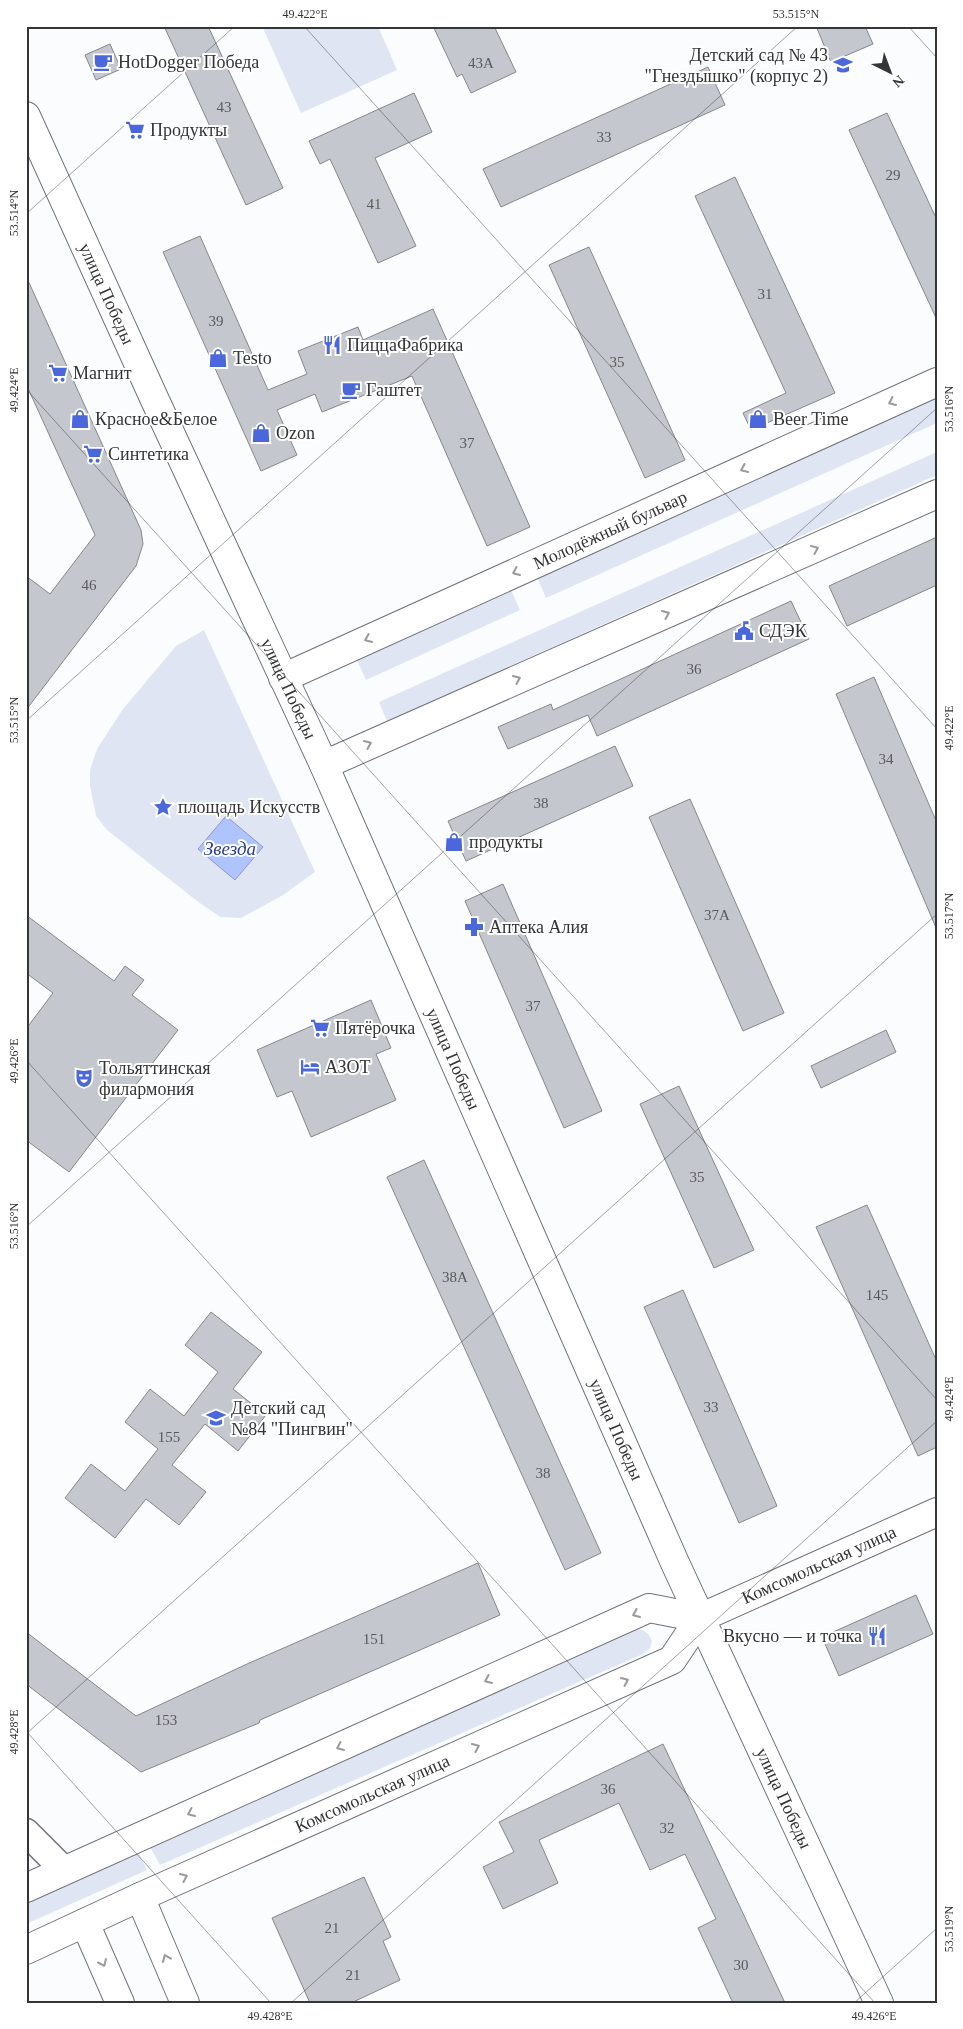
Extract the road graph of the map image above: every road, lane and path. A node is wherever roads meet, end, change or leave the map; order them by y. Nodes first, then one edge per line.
1 (26, 116) edge
2 (937, 382) edge
3 (937, 494) edge
4 (283, 678) junction
5 (324, 764) junction
6 (937, 1512) edge
7 (700, 1618) junction
8 (26, 1832) edge
9 (64, 1870) junction
10 (26, 1888) edge
11 (140, 1897) junction
12 (85, 1923) junction
13 (26, 1950) edge
14 (120, 2003) edge
15 (185, 2003) edge
16 (878, 2003) edge

1 - 4 main road, улица Победы
2 -> 4 main road, Молодёжный бульвар
5 -> 3 main road
4 - 5 main road, улица Победы
5 - 7 main road, улица Победы
6 - 7 main road, Комсомольская улица
7 -> 9 main road
11 -> 7 main road, Комсомольская улица
7 - 16 main road, улица Победы
8 - 9 street
9 - 10 main road
11 - 12 main road, Комсомольская улица
15 -> 11 main road
12 - 13 main road, Комсомольская улица
12 -> 14 main road

